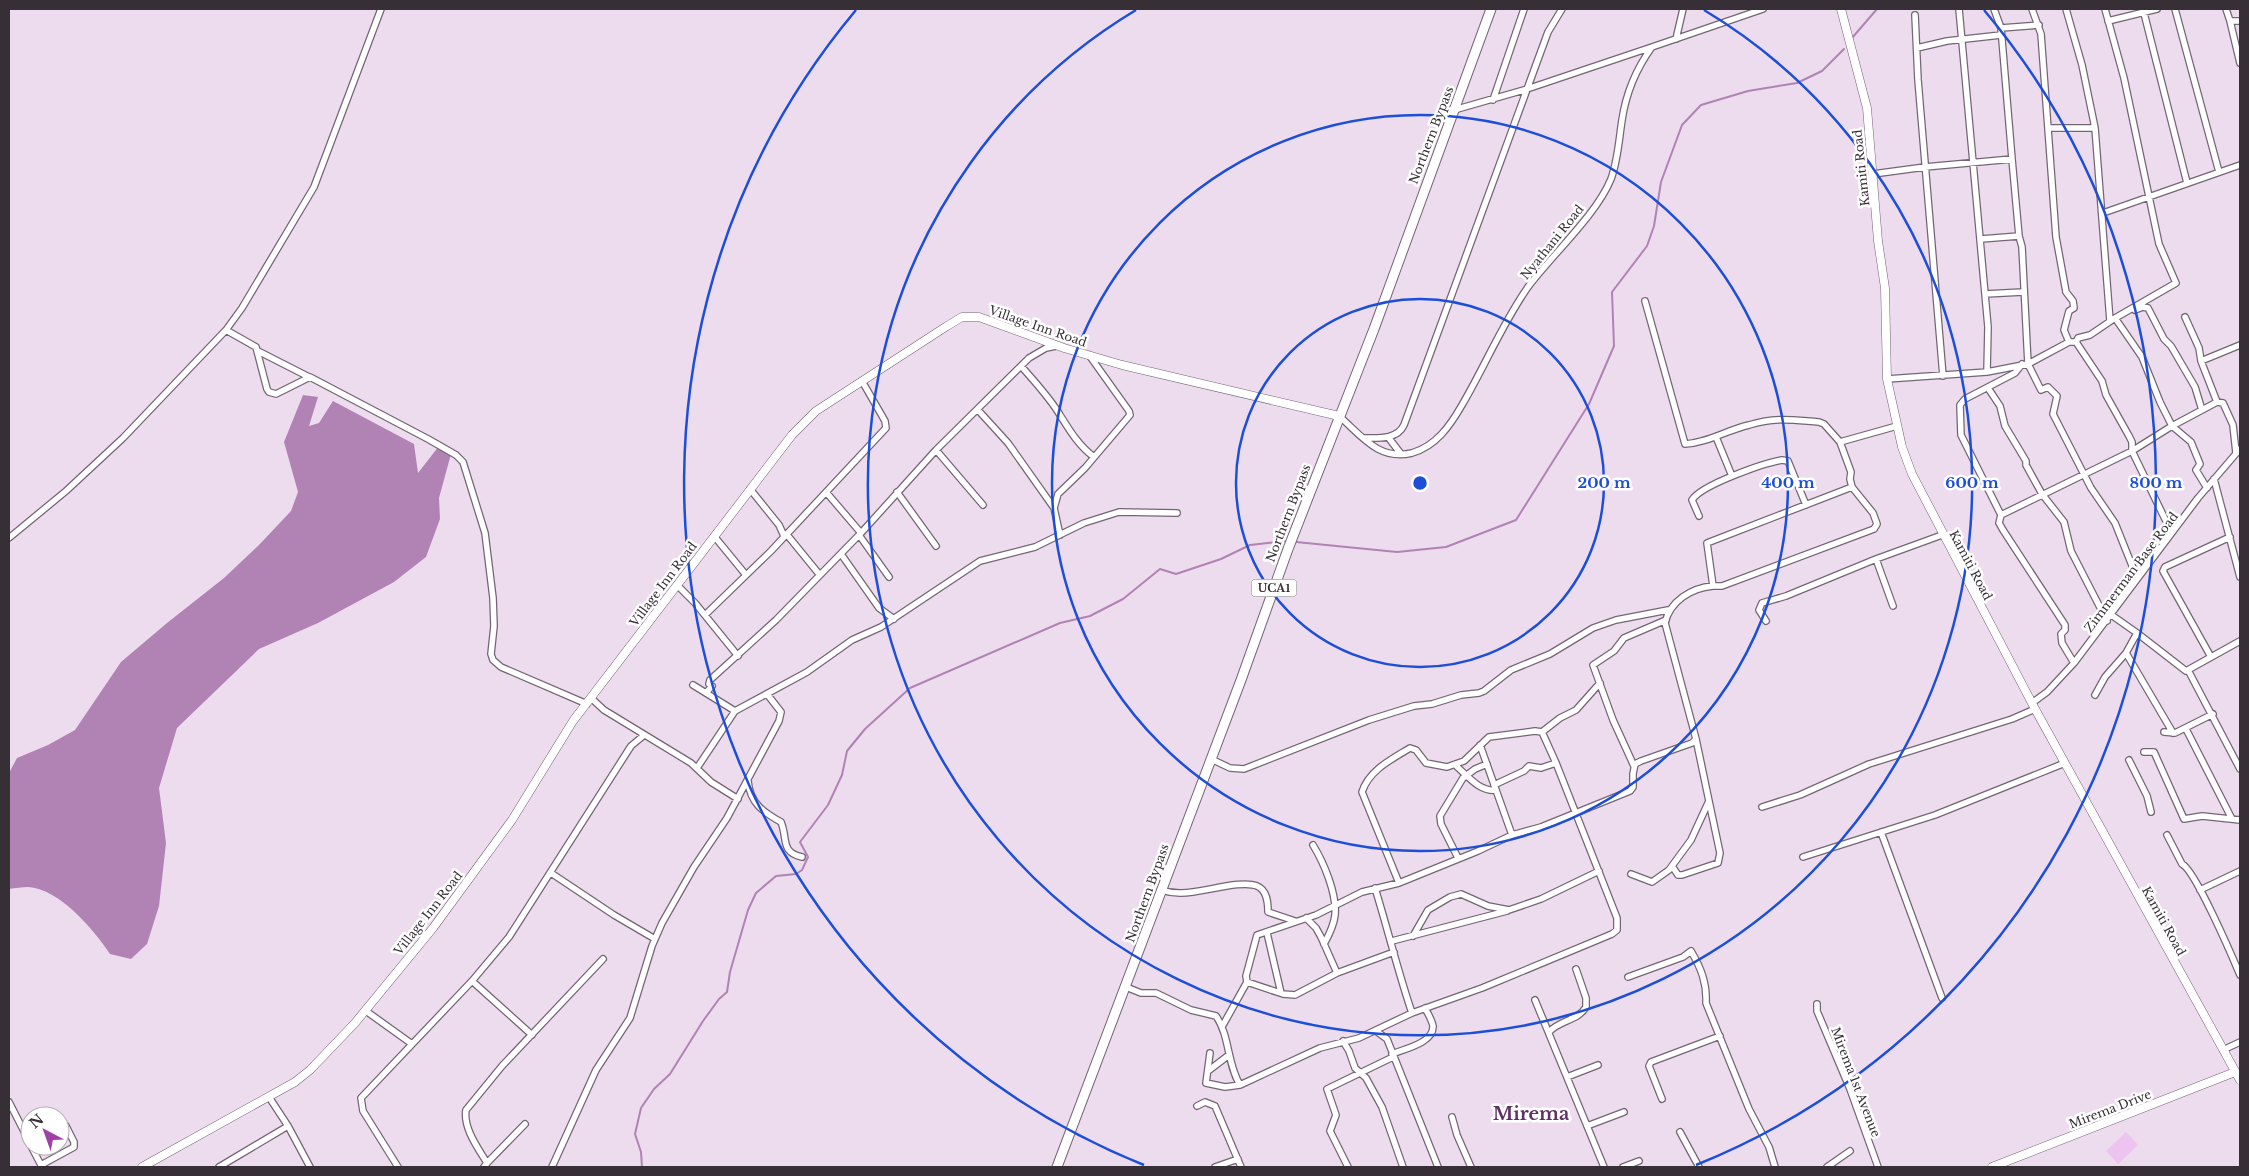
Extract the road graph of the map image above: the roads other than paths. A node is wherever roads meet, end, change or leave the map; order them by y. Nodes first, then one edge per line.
1 (381, 9) edge
2 (1491, 9) edge
3 (1524, 9) edge
4 (1562, 9) edge
5 (1683, 9) edge
6 (1763, 9) edge
7 (1841, 9) edge
8 (1960, 9) edge
9 (1994, 9) edge
10 (2032, 9) edge
11 (2066, 9) edge
12 (2105, 9) edge
13 (2157, 9) edge
14 (2175, 9) edge
15 (2226, 9) edge
16 (2143, 10) edge
17 (1915, 15) dead end
18 (2108, 20) junction
19 (2230, 21) junction
20 (2240, 21) edge
21 (2039, 25) junction
22 (2001, 28) junction
23 (2001, 35) junction
24 (1676, 39) junction
25 (1963, 39) junction
26 (1652, 48) junction
27 (1917, 48) junction
28 (2240, 63) edge
29 (1527, 89) junction
30 (1493, 100) junction
31 (1454, 110) junction
32 (2048, 128) junction
33 (2095, 128) junction
34 (2012, 159) junction
35 (1973, 163) junction
36 (2240, 165) edge
37 (1925, 167) junction
38 (2219, 172) junction
39 (1873, 174) junction
40 (2187, 183) junction
41 (2148, 197) junction
42 (2103, 213) junction
43 (2019, 236) junction
44 (1980, 239) junction
45 (2023, 292) junction
46 (1985, 294) junction
47 (1645, 301) dead end
48 (2185, 317) dead end
49 (2113, 320) junction
50 (226, 330) junction
51 (2073, 342) junction
52 (1058, 345) junction
53 (2240, 345) edge
54 (258, 350) junction
55 (1089, 355) junction
56 (2201, 361) junction
57 (2025, 364) junction
58 (1021, 366) junction
59 (1987, 372) junction
60 (1944, 376) junction
61 (309, 377) junction
62 (1887, 379) junction
63 (862, 381) junction
64 (1988, 388) junction
65 (2217, 402) junction
66 (978, 410) junction
67 (2202, 410) junction
68 (1339, 416) junction
69 (1897, 426) junction
70 (2172, 426) junction
71 (1388, 437) junction
72 (1716, 437) junction
73 (1363, 438) junction
74 (1840, 442) junction
75 (936, 450) junction
76 (2132, 451) junction
77 (2238, 451) edge
78 (1401, 454) junction
79 (1094, 457) junction
80 (2084, 474) junction
81 (1732, 476) junction
82 (2214, 480) junction
83 (1852, 487) junction
84 (2207, 488) junction
85 (750, 489) junction
86 (826, 492) junction
87 (897, 492) junction
88 (2042, 494) junction
89 (983, 505) dead end
90 (1806, 505) junction
91 (1054, 508) junction
92 (1177, 514) dead end
93 (2001, 515) junction
94 (1699, 516) dead end
95 (2174, 531) junction
96 (860, 534) junction
97 (1060, 535) junction
98 (1942, 535) junction
99 (714, 536) junction
100 (784, 536) junction
101 (2230, 537) junction
102 (9, 538) edge
103 (936, 546) dead end
104 (841, 554) junction
105 (1876, 559) junction
106 (2239, 563) edge
107 (819, 574) junction
108 (746, 575) junction
109 (890, 577) dead end
110 (2240, 577) edge
111 (2137, 578) junction
112 (677, 585) junction
113 (1714, 586) junction
114 (1894, 606) dead end
115 (1668, 610) junction
116 (2110, 614) junction
117 (705, 615) junction
118 (894, 619) junction
119 (1666, 620) junction
120 (1766, 621) dead end
121 (2107, 621) junction
122 (2138, 633) junction
123 (2240, 641) edge
124 (2126, 653) junction
125 (738, 656) junction
126 (2211, 657) junction
127 (2074, 663) junction
128 (2188, 670) junction
129 (1600, 683) junction
130 (693, 685) dead end
131 (706, 693) junction
132 (767, 694) junction
133 (2096, 695) dead end
134 (589, 701) junction
135 (2034, 706) junction
136 (735, 711) junction
137 (2213, 714) junction
138 (2186, 729) junction
139 (1542, 732) junction
140 (2164, 732) dead end
141 (2173, 733) junction
142 (643, 736) junction
143 (1696, 740) junction
144 (1480, 745) junction
145 (2144, 752) dead end
146 (1211, 759) junction
147 (2129, 760) dead end
148 (1556, 763) junction
149 (2065, 763) junction
150 (1488, 764) junction
151 (1455, 765) junction
152 (1634, 766) junction
153 (697, 768) junction
154 (2240, 769) edge
155 (1467, 775) junction
156 (748, 782) junction
157 (1495, 788) junction
158 (738, 799) junction
159 (1709, 801) junction
160 (1762, 807) dead end
161 (2152, 812) dead end
162 (1574, 813) junction
163 (2232, 819) junction
164 (2240, 820) edge
165 (1881, 832) junction
166 (1512, 835) junction
167 (2167, 835) dead end
168 (1313, 845) dead end
169 (802, 857) dead end
170 (1803, 857) dead end
171 (1458, 858) junction
172 (1672, 866) junction
173 (1599, 871) junction
174 (2240, 871) edge
175 (551, 873) junction
176 (1631, 874) dead end
177 (1399, 883) junction
178 (1375, 888) junction
179 (1161, 890) junction
180 (2200, 890) junction
181 (1335, 906) junction
182 (1509, 910) junction
183 (1306, 918) junction
184 (1295, 921) junction
185 (1267, 933) junction
186 (1413, 936) junction
187 (655, 939) junction
188 (1392, 941) junction
189 (1324, 944) junction
190 (1394, 952) junction
191 (603, 959) dead end
192 (1576, 969) dead end
193 (1336, 973) junction
194 (2240, 974) edge
195 (1628, 978) dead end
196 (472, 981) junction
197 (1247, 982) junction
198 (1126, 987) junction
199 (1281, 993) junction
200 (1942, 998) dead end
201 (1535, 1000) dead end
202 (1816, 1004) dead end
203 (1425, 1008) junction
204 (366, 1011) junction
205 (1412, 1013) junction
206 (1223, 1025) junction
207 (1376, 1031) junction
208 (1549, 1032) junction
209 (532, 1035) junction
210 (1720, 1036) junction
211 (1343, 1041) junction
212 (2240, 1042) edge
213 (412, 1044) junction
214 (2223, 1050) junction
215 (1210, 1054) dead end
216 (1229, 1055) junction
217 (1393, 1055) junction
218 (1598, 1065) dead end
219 (1208, 1071) junction
220 (2235, 1072) junction
221 (1360, 1073) junction
222 (1567, 1077) junction
223 (2240, 1080) edge
224 (1240, 1085) junction
225 (269, 1097) junction
226 (1662, 1099) dead end
227 (9, 1102) edge
228 (1197, 1106) dead end
229 (1624, 1112) dead end
230 (1452, 1117) dead end
231 (20, 1124) edge
232 (525, 1124) dead end
233 (288, 1126) junction
234 (1587, 1126) junction
235 (1680, 1132) dead end
236 (70, 1134) edge
237 (70, 1149) edge
238 (1850, 1151) dead end
239 (59, 1156) edge
240 (1238, 1159) junction
241 (1639, 1161) dead end
242 (486, 1165) edge
243 (42, 1166) edge
244 (142, 1167) edge
245 (219, 1167) edge
246 (310, 1167) edge
247 (398, 1167) edge
248 (552, 1167) edge
249 (1057, 1167) edge
250 (1215, 1167) edge
251 (1241, 1167) edge
252 (1348, 1167) edge
253 (1403, 1167) edge
254 (1438, 1167) edge
255 (1471, 1167) edge
256 (1604, 1167) edge
257 (1623, 1167) edge
258 (1699, 1167) edge
259 (1774, 1167) edge
260 (1828, 1167) edge
261 (1878, 1167) edge
262 (1992, 1167) edge

1 - 50 street
2 - 31 main road, Northern Bypass / UCA1
3 - 30 street
4 - 29 street
5 - 24 street
6 - 24 street
7 - 39 street, Kamiti Road
8 - 25 street
9 - 22 street
10 - 21 street
11 - 33 street
12 - 18 street
13 - 16 street
14 - 38 street
15 - 19 street
16 - 18 street
16 - 40 street
17 - 27 street
18 - 41 street
19 - 20 street
19 - 28 street
21 - 22 street
21 - 32 street
22 - 23 street
23 - 25 street
23 - 34 street
24 - 26 street
25 - 27 street
25 - 35 street
26 - 29 street
26 - 78 street, Nyathani Road
27 - 37 street
29 - 30 street
29 - 71 street
30 - 31 street
31 - 68 main road, Northern Bypass / UCA1
32 - 33 street
32 - 51 street
33 - 42 street
34 - 35 street
34 - 43 street
35 - 37 street
35 - 44 street
36 - 38 street
37 - 39 street
37 - 60 street
38 - 40 street
39 - 62 street, Kamiti Road
40 - 41 street
41 - 42 street
41 - 49 street
42 - 49 street
43 - 44 street
43 - 45 street
44 - 46 street
45 - 46 street
45 - 57 street
46 - 59 street
47 - 72 street
48 - 56 street
49 - 51 street
49 - 67 street
49 - 70 street
50 - 54 street
50 - 102 street
51 - 57 street
51 - 76 street
52 - 55 street, Village Inn Road
52 - 58 street
52 - 63 street, Village Inn Road
53 - 56 street
54 - 61 street
54 - 61 street
55 - 68 street, Village Inn Road
55 - 79 street
56 - 65 street
57 - 59 street
57 - 64 street
57 - 80 street
58 - 66 street
58 - 79 street
59 - 60 street
60 - 62 street
61 - 134 street
62 - 69 street, Kamiti Road
63 - 85 street, Village Inn Road
63 - 86 street
64 - 88 street
64 - 93 street
65 - 67 street
65 - 77 street
66 - 75 street
66 - 91 street
67 - 70 street
68 - 73 street, Nyathani Road
68 - 146 main road, Northern Bypass / UCA1
69 - 74 street
69 - 98 street, Kamiti Road
70 - 76 street
70 - 84 street
71 - 73 street
71 - 78 street
72 - 74 street
72 - 81 street
73 - 78 street, Nyathani Road
74 - 83 street
75 - 87 street
75 - 89 street
76 - 80 street
76 - 95 street
77 - 82 street, Zimmerman Base Road
79 - 91 street
80 - 88 street
80 - 111 street
81 - 90 street
81 - 94 street
82 - 84 street, Zimmerman Base Road
82 - 101 street
83 - 90 street
83 - 113 street
84 - 95 street, Zimmerman Base Road
85 - 99 street, Village Inn Road
85 - 100 street
86 - 96 street
86 - 100 street
87 - 96 street
87 - 103 street
88 - 93 street
88 - 121 street
90 - 113 street
91 - 97 street
92 - 97 street
93 - 127 street
95 - 111 street, Zimmerman Base Road
96 - 104 street
96 - 109 street
97 - 118 street
98 - 105 street
98 - 135 street, Kamiti Road
99 - 108 street
99 - 112 street, Village Inn Road
100 - 107 street
100 - 108 street
101 - 106 street
101 - 126 street
104 - 107 street
104 - 118 street
105 - 114 street
105 - 120 street
106 - 110 street
107 - 125 street
108 - 117 street
111 - 116 street, Zimmerman Base Road
112 - 117 street
112 - 134 street, Village Inn Road
113 - 115 street
115 - 119 street
115 - 146 street
116 - 121 street, Zimmerman Base Road
116 - 122 street
117 - 125 street
118 - 132 street
119 - 129 street
119 - 143 street
121 - 127 street, Zimmerman Base Road
122 - 124 street
122 - 128 street
123 - 126 street
124 - 133 street
124 - 141 street
125 - 131 street
126 - 128 street
127 - 135 street, Zimmerman Base Road
128 - 137 street
129 - 139 street
129 - 152 street
130 - 131 street
131 - 136 street
132 - 136 street
132 - 156 street
134 - 142 street
134 - 204 street, Village Inn Road
135 - 149 street, Kamiti Road
135 - 160 street, Zimmerman Base Road
136 - 153 street
137 - 138 street
137 - 154 street
138 - 141 street
138 - 163 street
139 - 144 street
139 - 148 street
140 - 141 street
142 - 153 street
142 - 175 street
143 - 152 street
143 - 159 street
144 - 150 street
144 - 151 street
145 - 163 street
146 - 179 main road, Northern Bypass / UCA1
147 - 161 street
148 - 157 street
148 - 162 street
149 - 165 street
149 - 214 street, Kamiti Road
150 - 155 street
150 - 157 street
151 - 155 street
151 - 177 street
152 - 162 street
153 - 158 street
155 - 157 street
155 - 171 street
156 - 158 street
156 - 169 street
157 - 166 street
158 - 187 street
159 - 172 street
159 - 172 street
162 - 166 street
162 - 173 street
163 - 164 street
165 - 170 street
165 - 200 street
166 - 171 street
167 - 180 street
168 - 181 street
171 - 177 street
172 - 176 street
173 - 182 street
173 - 203 street
174 - 180 street
175 - 187 street
175 - 196 street
177 - 178 street
178 - 181 street
178 - 188 street
179 - 184 street
179 - 198 main road, Northern Bypass / UCA1
180 - 194 street
181 - 183 street
181 - 189 street
182 - 186 street
182 - 186 street
183 - 184 street
183 - 189 street
184 - 185 street
185 - 197 street
185 - 199 street
186 - 188 street
187 - 248 street
188 - 190 street
189 - 193 street
190 - 193 street
190 - 205 street
191 - 209 street
192 - 208 street
193 - 199 street
195 - 210 street
196 - 209 street
196 - 213 street
197 - 199 street
197 - 206 street
198 - 206 street
198 - 249 main road, Northern Bypass / UCA1
201 - 208 street
202 - 261 street, Mirema 1st Avenue
203 - 205 street
203 - 217 street
204 - 213 street
204 - 225 street, Village Inn Road
205 - 207 street
206 - 216 street
207 - 211 street
207 - 217 street
208 - 222 street
209 - 242 street
210 - 226 street
210 - 259 street
211 - 221 street
211 - 224 street
212 - 214 street
213 - 247 street
214 - 220 street, Kamiti Road
215 - 219 street
216 - 219 street
216 - 224 street
217 - 221 street
217 - 254 street
218 - 222 street
219 - 224 street
220 - 223 street, Kamiti Road
220 - 262 street, Mirema Drive
221 - 252 street
221 - 253 street
222 - 234 street
225 - 233 street
225 - 244 street, Village Inn Road
227 - 231 street
228 - 240 street
229 - 234 street
230 - 255 street
232 - 242 street
233 - 245 street
233 - 246 street
234 - 256 street
235 - 258 street
236 - 237 street
238 - 260 street
239 - 243 street
240 - 250 street
240 - 251 street
241 - 257 street

